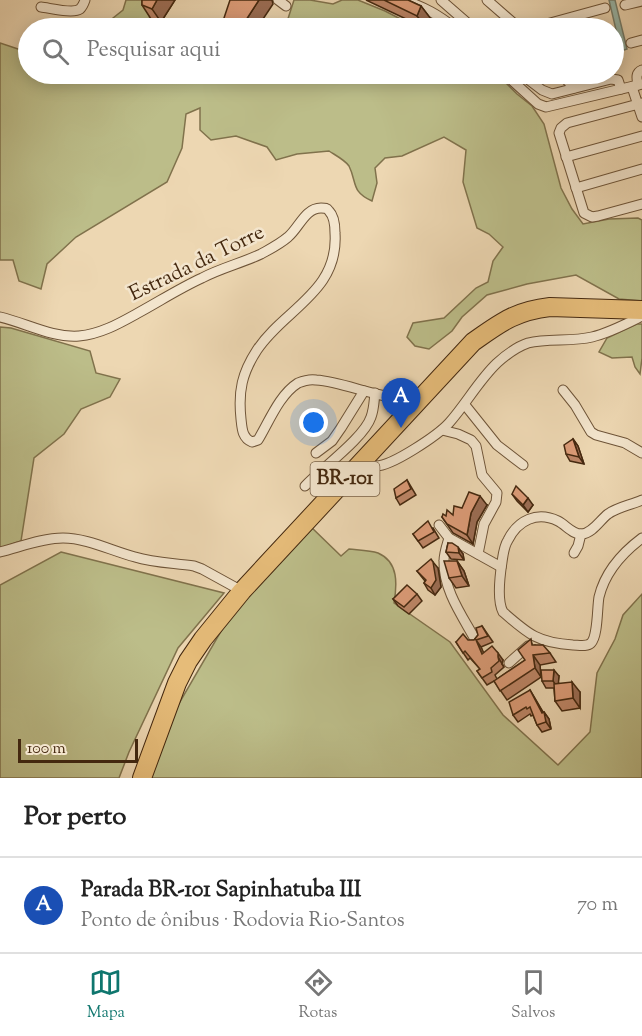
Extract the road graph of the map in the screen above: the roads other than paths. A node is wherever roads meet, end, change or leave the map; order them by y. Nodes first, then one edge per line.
1 (85, 0) edge
2 (405, 0) edge
3 (441, 0) edge
4 (488, 0) edge
5 (642, 1) edge
6 (625, 5) dead end
7 (41, 7) dead end
8 (605, 8) dead end
9 (442, 18) edge
10 (462, 18) edge
11 (508, 18) edge
12 (568, 18) edge
13 (642, 40) edge
14 (631, 43) dead end
15 (642, 70) edge
16 (516, 84) edge
17 (534, 84) edge
18 (570, 84) edge
19 (590, 84) edge
20 (619, 84) edge
21 (638, 85) edge
22 (574, 88) junction
23 (621, 89) junction
24 (640, 104) edge
25 (642, 117) edge
26 (642, 136) edge
27 (566, 157) junction
28 (642, 169) edge
29 (576, 188) junction
30 (642, 204) edge
31 (642, 310) edge
32 (642, 316) edge
33 (0, 317) edge
34 (563, 390) dead end
35 (364, 391) junction
36 (375, 393) junction
37 (416, 403) junction
38 (465, 405) junction
39 (442, 430) junction
40 (316, 453) dead end
41 (642, 453) edge
42 (361, 461) junction
43 (523, 465) dead end
44 (305, 486) dead end
45 (642, 500) edge
46 (439, 525) dead end
47 (581, 534) junction
48 (449, 538) junction
49 (642, 538) edge
50 (0, 552) edge
51 (574, 553) dead end
52 (478, 554) junction
53 (501, 567) junction
54 (242, 591) junction
55 (537, 638) junction
56 (476, 641) edge
57 (509, 663) dead end
58 (142, 778) edge

1 - 7 street
2 - 9 street
3 - 10 street
4 - 11 street
5 - 6 street
8 - 12 street
13 - 14 street
15 - 21 street
16 - 23 street
17 - 22 street
18 - 22 street
19 - 22 street
20 - 23 street
21 - 23 street
21 - 24 street
24 - 25 street
24 - 27 street
26 - 27 street
27 - 29 street
28 - 29 street
29 - 30 street
31 - 37 highway, BR-101
32 - 38 street
33 - 35 street, Estrada da Torre
34 - 41 street
35 - 36 street, Estrada da Torre
35 - 40 street
36 - 37 street, Estrada da Torre
36 - 44 street
37 - 42 highway, BR-101
38 - 39 street
38 - 43 street
39 - 42 street
39 - 52 street
42 - 54 highway, BR-101
45 - 47 street
46 - 48 street
47 - 51 street
47 - 53 street
48 - 52 street
48 - 56 street
49 - 55 street
50 - 54 street
52 - 53 street
53 - 55 street
54 - 58 highway, BR-101
55 - 57 street

